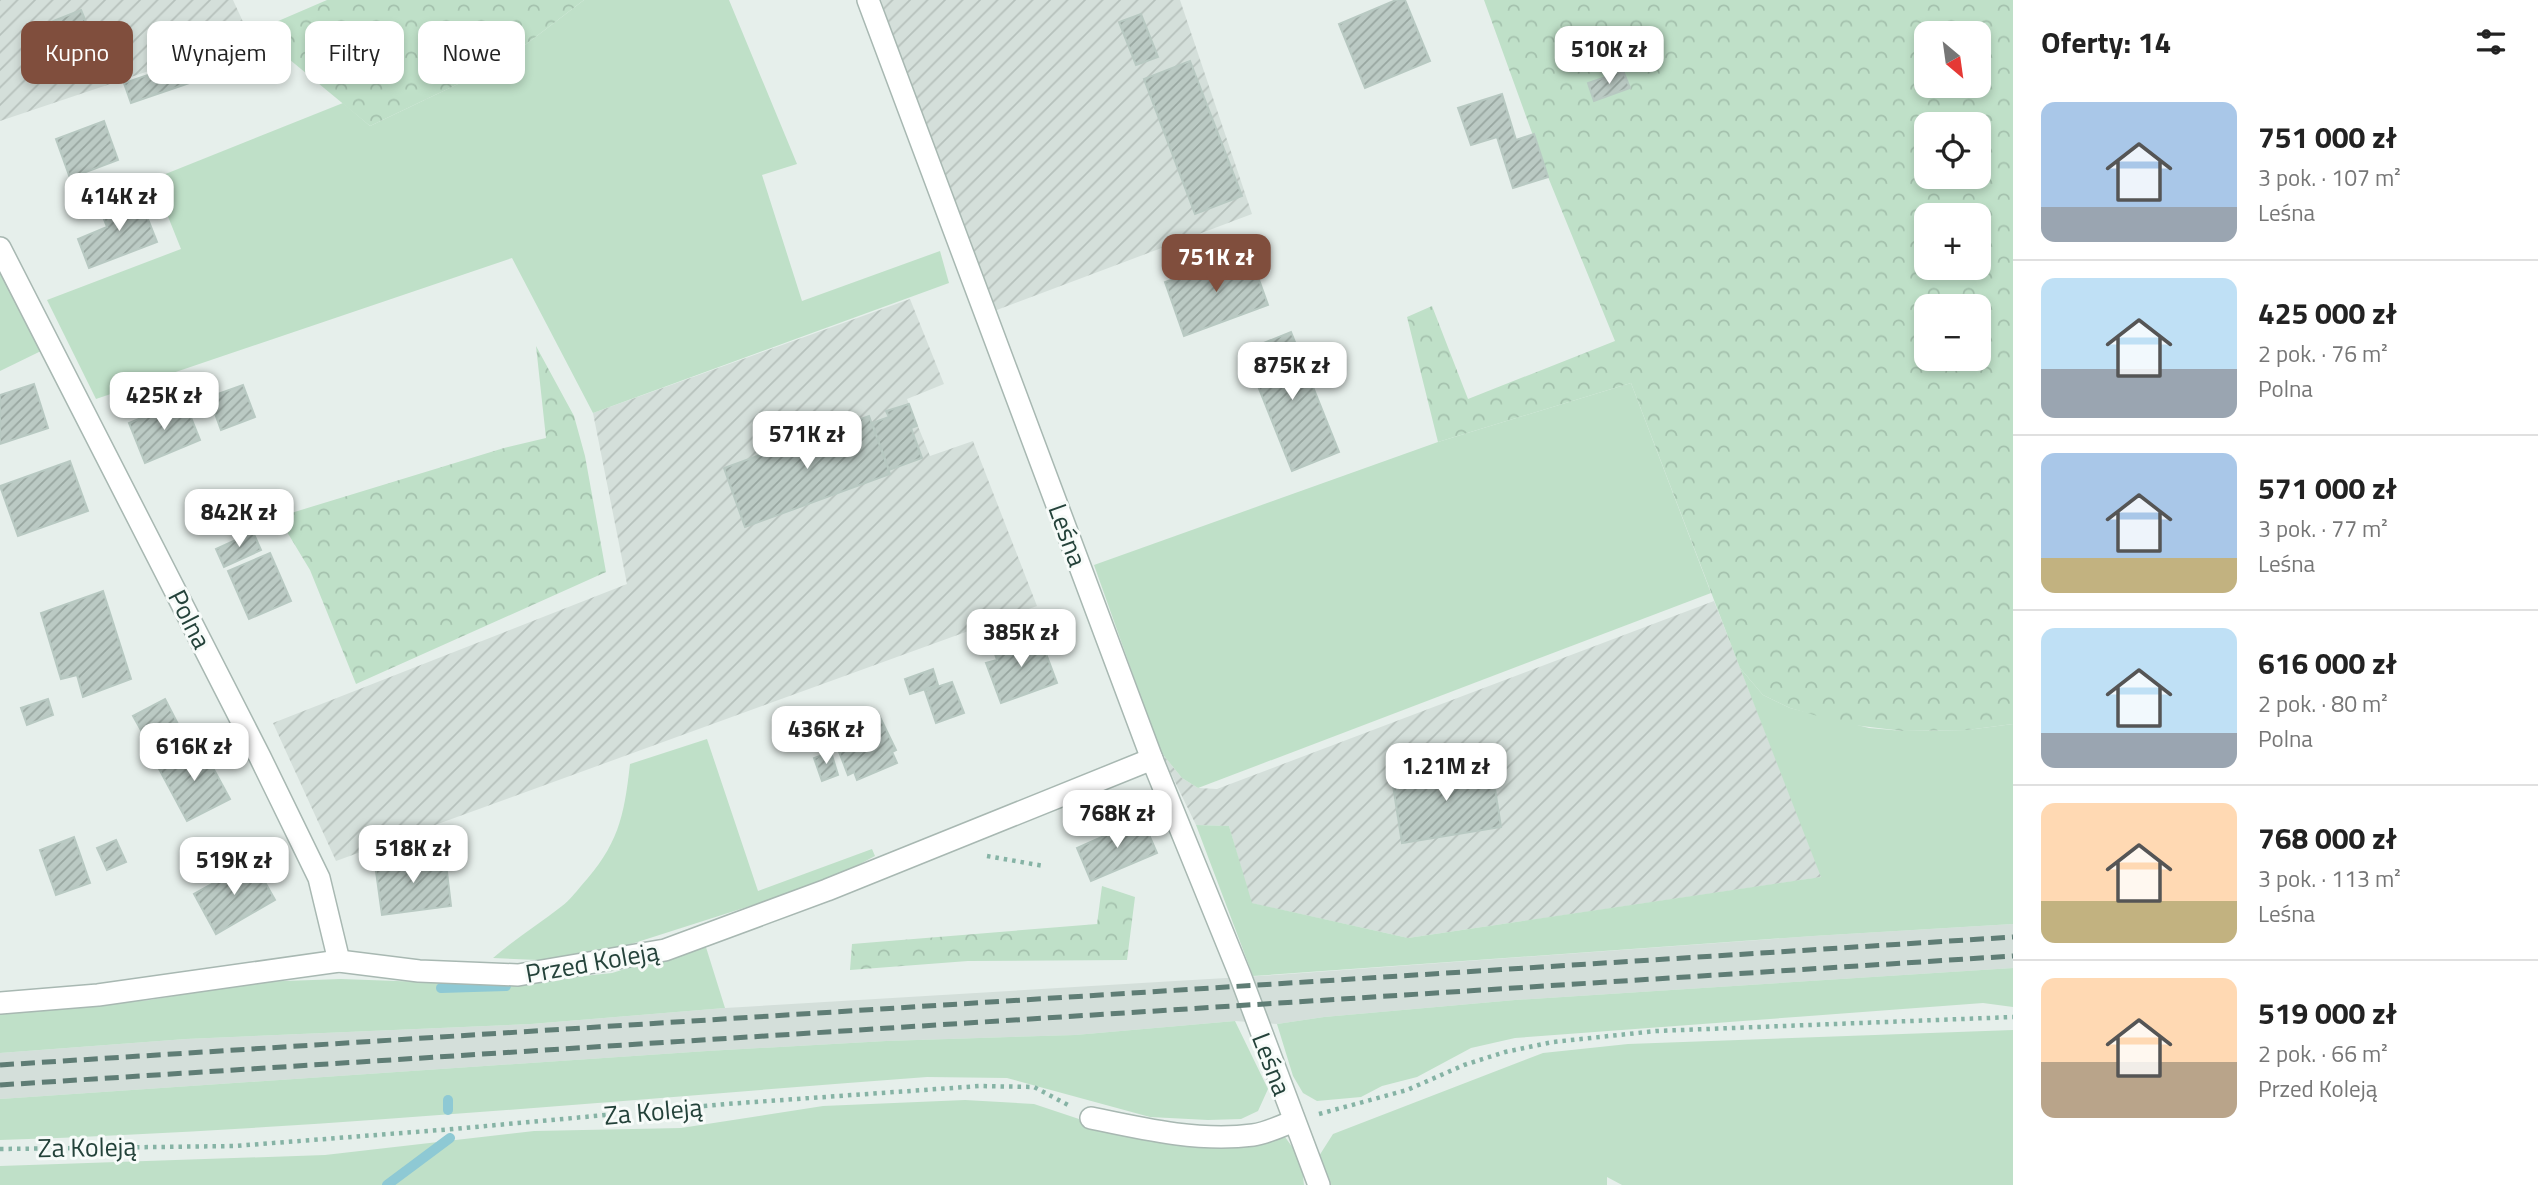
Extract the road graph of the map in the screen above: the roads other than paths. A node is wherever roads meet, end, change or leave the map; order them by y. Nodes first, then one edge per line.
1 (868, 0) edge
2 (0, 248) edge
3 (1152, 759) junction
4 (339, 961) junction
5 (0, 1003) edge
6 (1090, 1118) road end
7 (1294, 1121) junction
8 (1319, 1185) edge

1 - 3 street, Leśna
2 - 4 street, Polna
3 - 4 street, Przed Koleją
3 - 7 street, Leśna
4 - 5 street, Przed Koleją
6 - 7 street
7 - 8 street, Leśna

